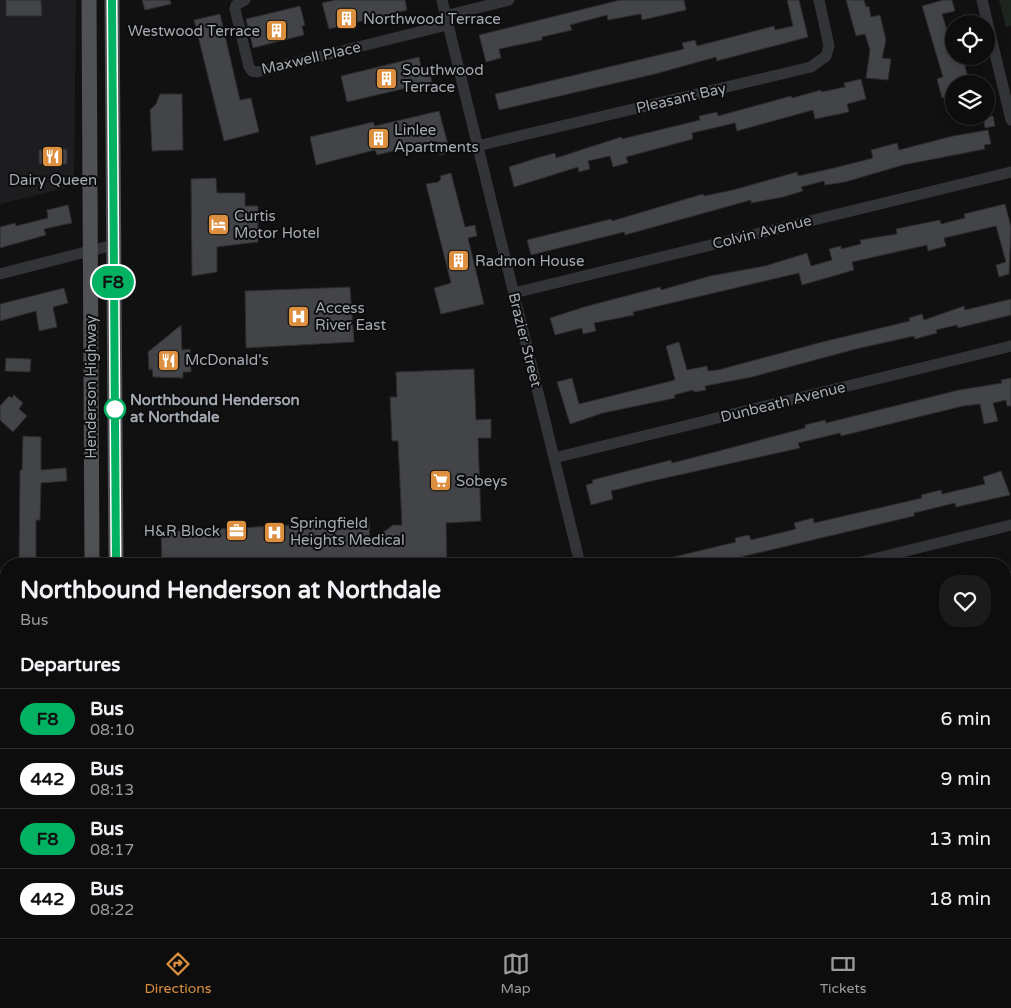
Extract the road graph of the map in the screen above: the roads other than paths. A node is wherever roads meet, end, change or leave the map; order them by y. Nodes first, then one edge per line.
1 (89, 0) edge
2 (112, 0) edge
3 (245, 0) edge
4 (442, 0) edge
5 (509, 0) edge
6 (819, 0) edge
7 (982, 0) edge
8 (446, 20) junction
9 (88, 49) junction
10 (113, 61) junction
11 (1011, 120) edge
12 (477, 146) junction
13 (1011, 172) edge
14 (113, 245) junction
15 (89, 252) junction
16 (0, 274) edge
17 (514, 293) junction
18 (1011, 346) edge
19 (554, 458) junction
20 (116, 511) junction
21 (92, 513) junction
22 (1011, 525) edge
23 (92, 558) edge
24 (116, 558) edge
25 (579, 558) edge
26 (876, 558) edge

1 - 9 main road, Henderson Highway
2 - 10 main road, Henderson Highway
3 - 8 street, Maxwell Place
4 - 8 street, Brazier Street
5 - 8 street
6 - 12 street, Pleasant Bay
7 - 11 street
8 - 12 street, Brazier Street
9 - 10 main road
9 - 15 main road, Henderson Highway
10 - 14 main road, Henderson Highway
12 - 17 street, Brazier Street
13 - 17 street, Colvin Avenue
14 - 15 street
14 - 20 main road, Henderson Highway
15 - 16 street
15 - 21 main road, Henderson Highway
17 - 19 street, Brazier Street
18 - 19 street, Dunbeath Avenue
19 - 25 street, Brazier Street
20 - 21 main road
20 - 24 main road, Henderson Highway
21 - 23 main road, Henderson Highway
22 - 26 street

